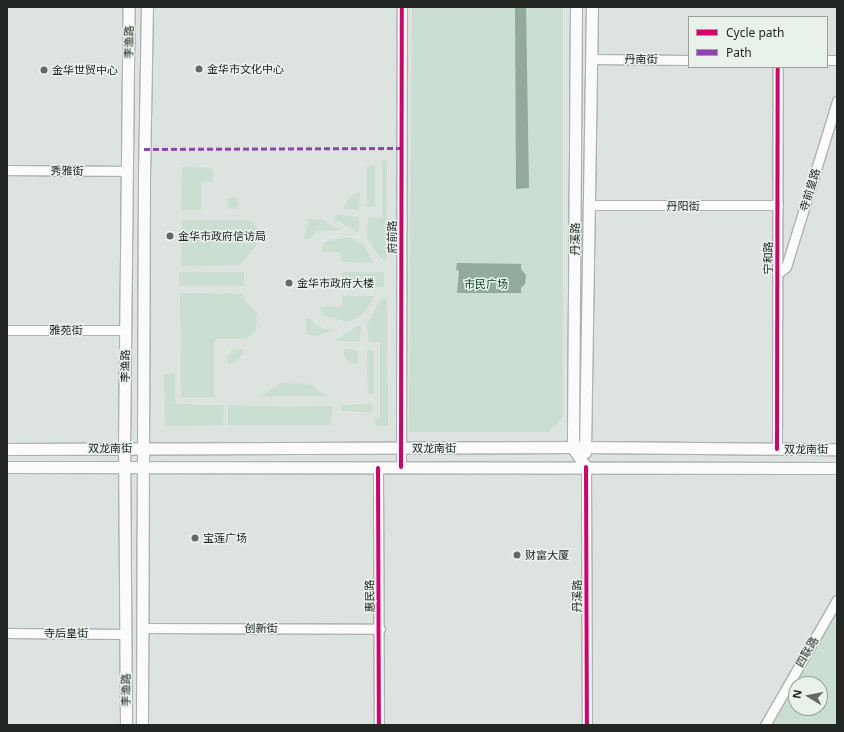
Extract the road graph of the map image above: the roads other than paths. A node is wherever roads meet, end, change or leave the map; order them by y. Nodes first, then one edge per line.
1 (129, 7) edge
2 (147, 7) edge
3 (402, 7) edge
4 (576, 7) edge
5 (592, 7) edge
6 (592, 59) junction
7 (688, 60) edge
8 (778, 68) edge
9 (837, 101) edge
10 (7, 170) edge
11 (126, 172) junction
12 (589, 205) junction
13 (778, 206) junction
14 (777, 274) junction
15 (7, 330) edge
16 (125, 330) junction
17 (585, 447) junction
18 (124, 448) junction
19 (401, 448) junction
20 (573, 448) junction
21 (7, 449) edge
22 (143, 449) junction
23 (777, 449) junction
24 (837, 450) edge
25 (7, 467) edge
26 (142, 467) junction
27 (401, 467) junction
28 (586, 467) junction
29 (125, 468) junction
30 (378, 468) junction
31 (837, 468) edge
32 (837, 600) edge
33 (143, 628) junction
34 (380, 629) junction
35 (7, 633) edge
36 (126, 634) junction
37 (126, 725) edge
38 (142, 725) edge
39 (379, 725) edge
40 (587, 725) edge
41 (765, 725) edge

1 - 11 main road, 李渔路
2 - 22 main road, 李渔路
3 - 19 street, 府前路
4 - 20 main road, 丹溪路
5 - 6 main road, 丹溪路
6 - 7 street, 丹南街
6 - 12 main road, 丹溪路
8 - 13 street, 宁和路
9 - 14 street, 寺前皇路
10 - 11 street, 秀雅街
11 - 16 main road, 李渔路
12 - 13 street, 丹阳街
12 - 17 main road, 丹溪路
13 - 14 street, 宁和路
14 - 23 street, 宁和路
15 - 16 street, 雅苑街
16 - 18 main road, 李渔路
17 - 20 main road, 双龙南街
17 - 23 main road, 双龙南街
17 - 28 main road, 丹溪路
18 - 21 main road, 双龙南街
18 - 22 main road, 双龙南街
18 - 29 main road, 李渔路
19 - 20 main road, 双龙南街
19 - 22 main road, 双龙南街
19 - 27 street, 府前路
20 - 28 main road
22 - 26 main road, 李渔路
23 - 24 main road, 双龙南街
25 - 29 main road, 双龙南街
26 - 29 main road, 双龙南街
26 - 30 main road, 双龙南街
26 - 33 main road, 李渔路
27 - 28 main road, 双龙南街
27 - 30 main road, 双龙南街
28 - 31 main road, 双龙南街
28 - 40 street, 丹溪路
29 - 36 main road, 李渔路
30 - 34 street, 惠民路
32 - 41 street, 四联路
33 - 34 street, 创新街
33 - 38 main road, 李渔路
34 - 39 street, 惠民路
35 - 36 street, 寺后皇街
36 - 37 main road, 李渔路

